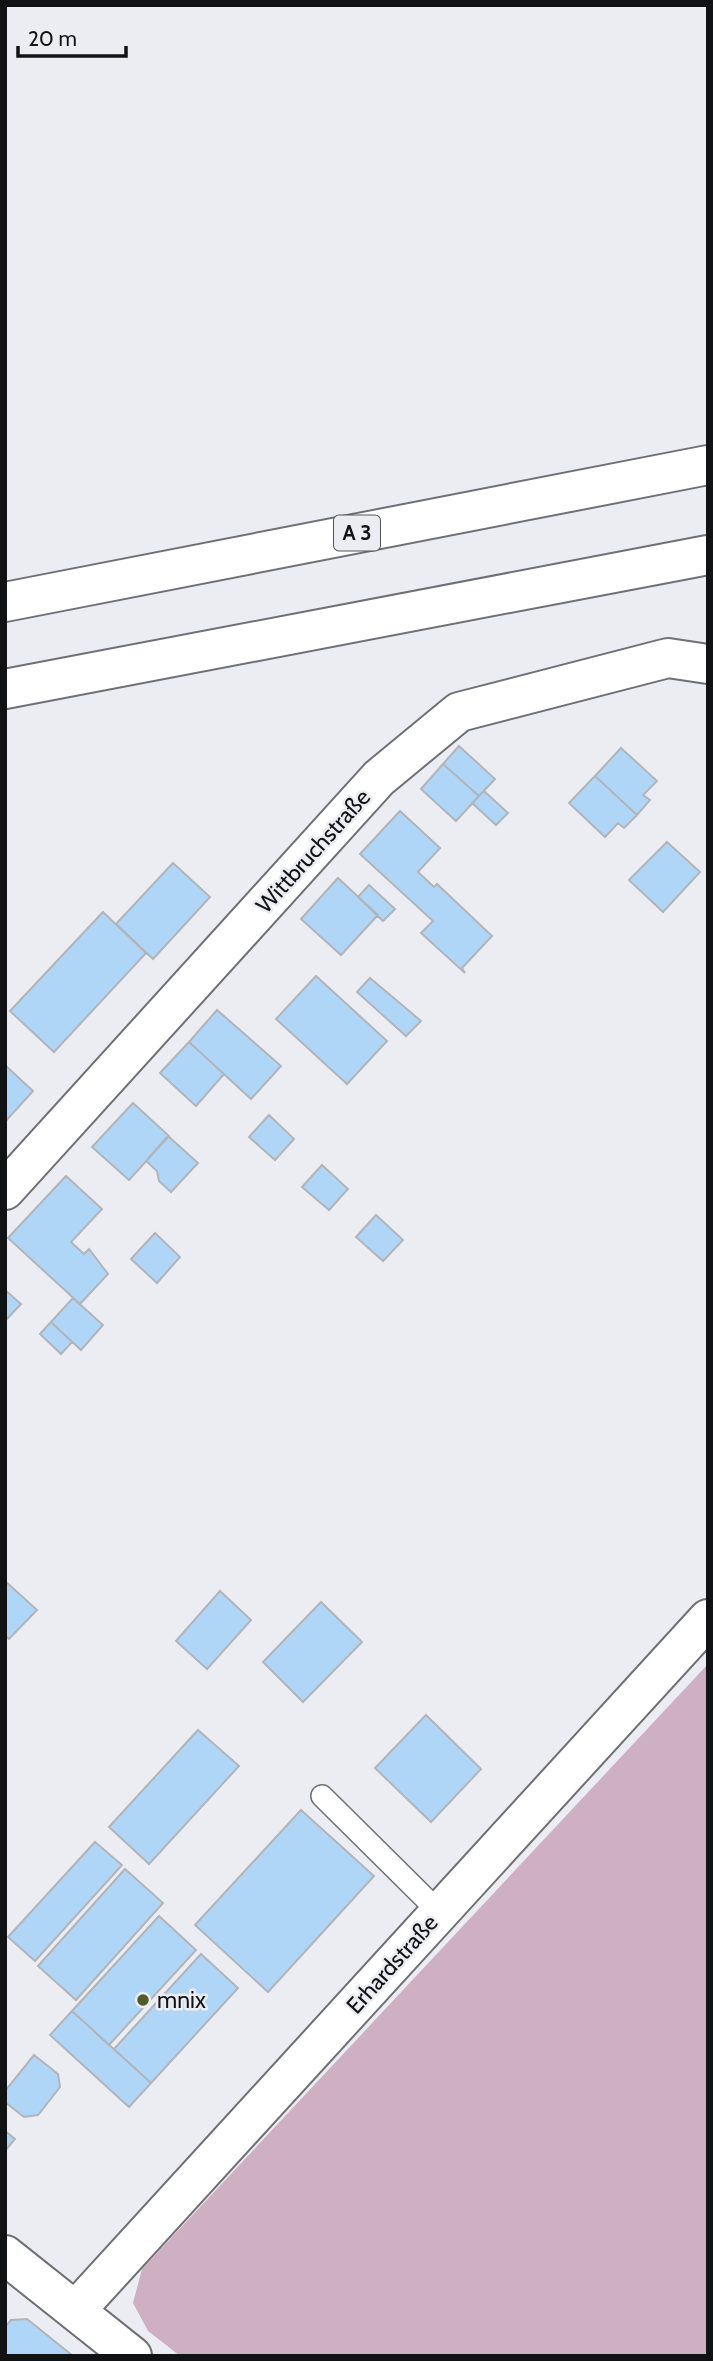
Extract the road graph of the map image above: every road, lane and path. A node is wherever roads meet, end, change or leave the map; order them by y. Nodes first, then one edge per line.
1 (708, 465) edge
2 (708, 555) edge
3 (5, 602) edge
4 (708, 664) edge
5 (5, 689) edge
6 (5, 1190) edge
7 (708, 1619) edge
8 (322, 1796) dead end
9 (439, 1912) junction
10 (8, 2261) edge
11 (76, 2310) junction
12 (132, 2356) edge

1 - 3 main road, A 3
2 - 5 main road
4 - 6 main road, Wittbruchstraße
7 - 9 main road, Erhardstraße
8 - 9 lane
9 - 11 main road, Erhardstraße
10 - 11 main road
11 - 12 main road

